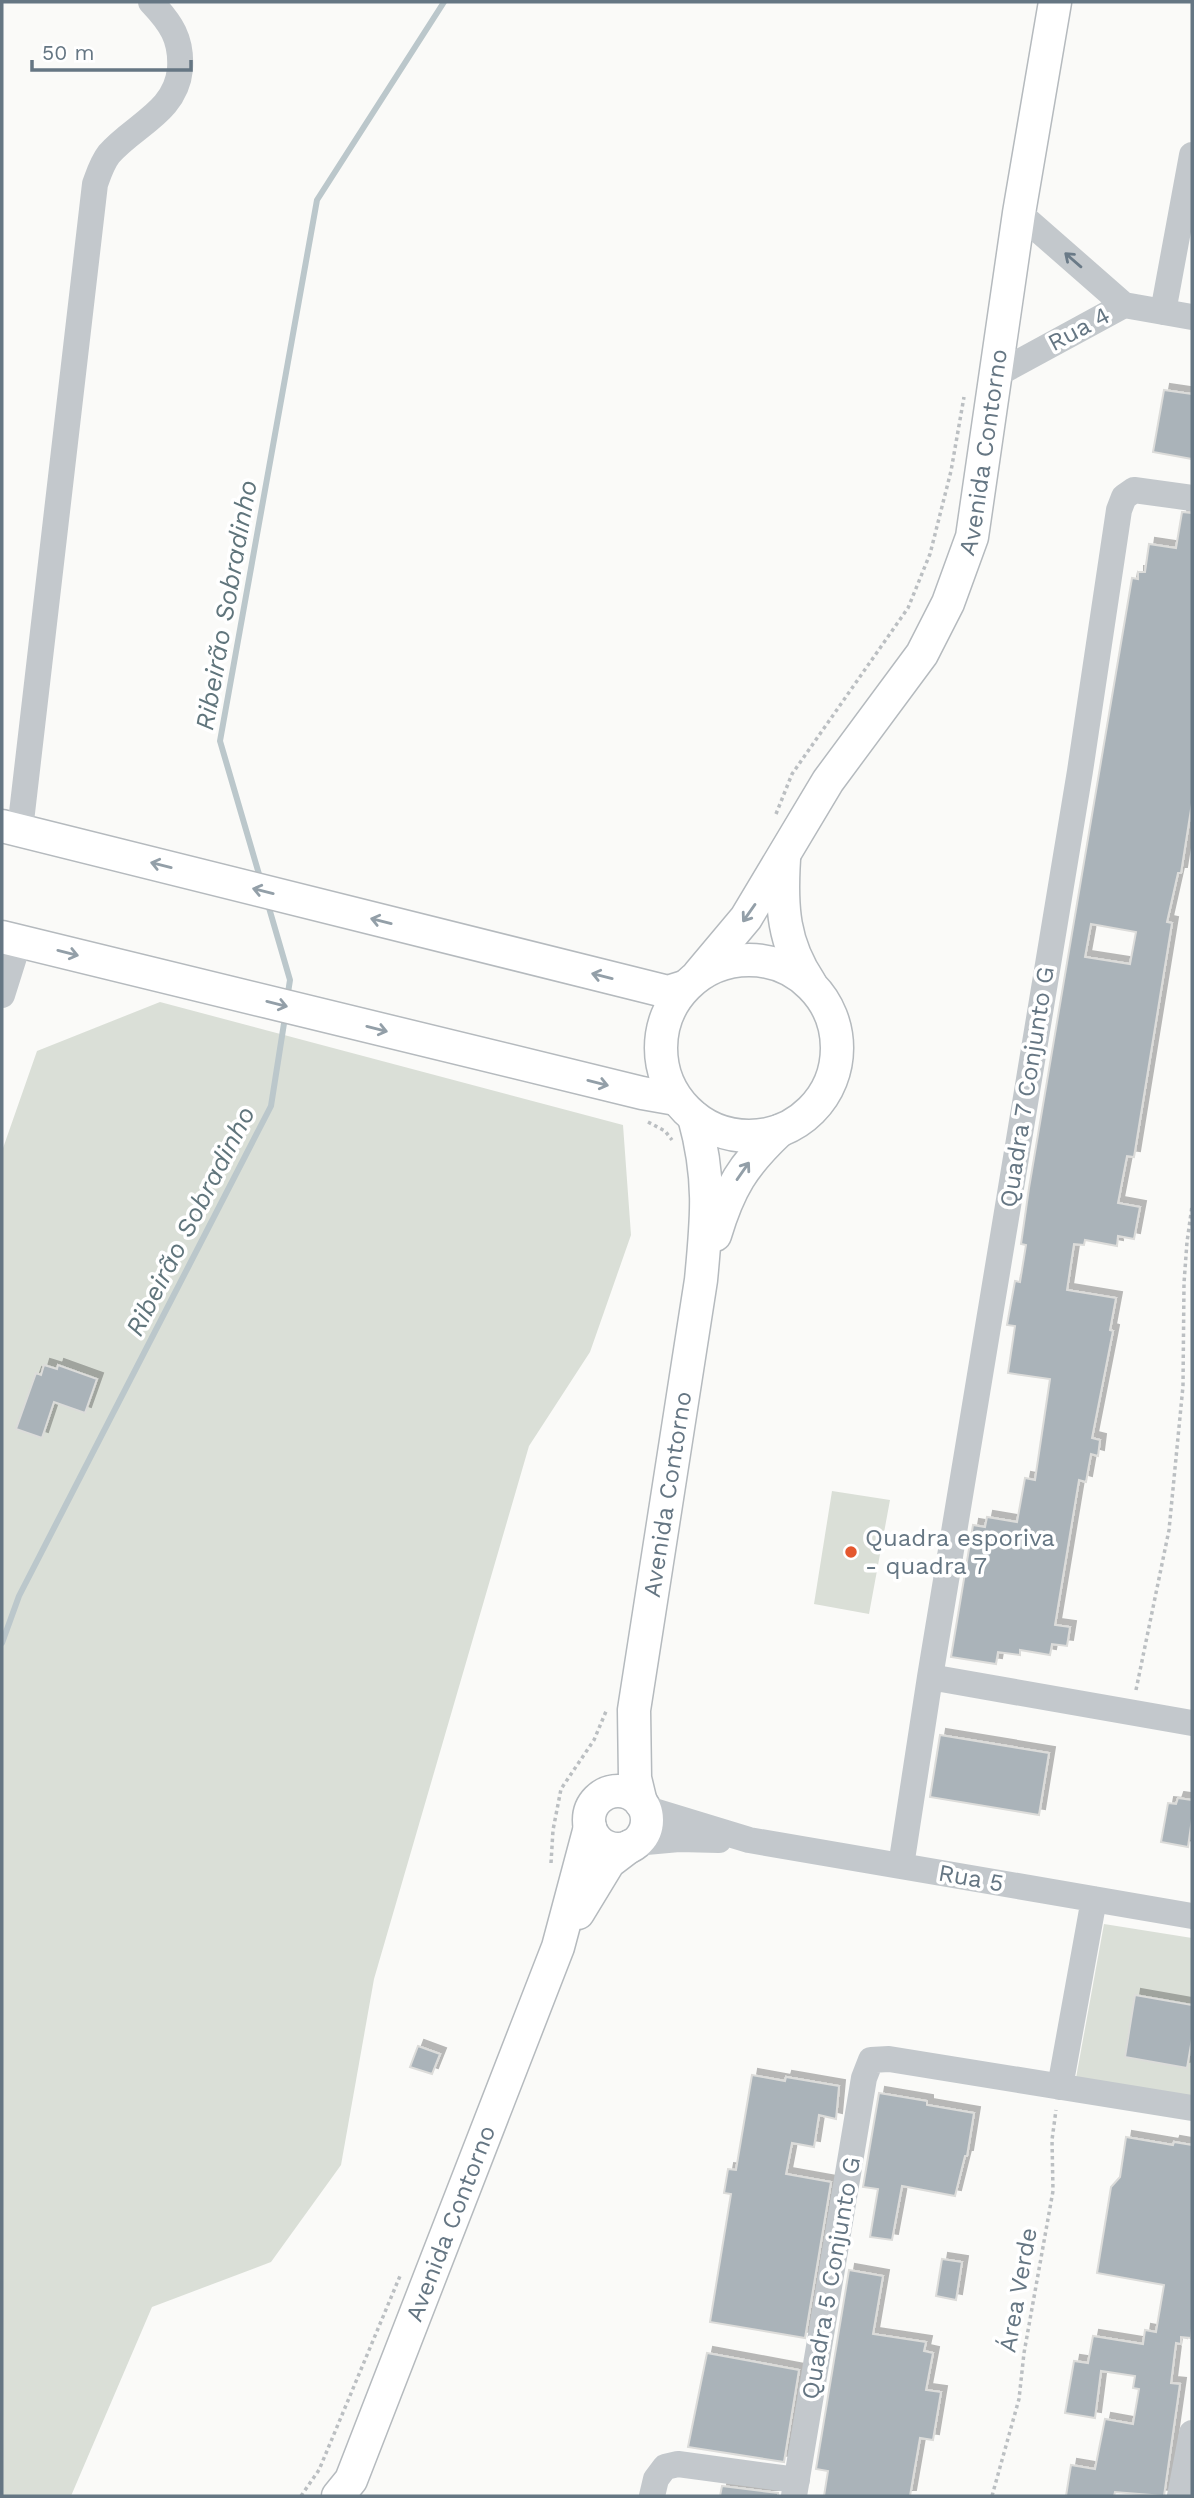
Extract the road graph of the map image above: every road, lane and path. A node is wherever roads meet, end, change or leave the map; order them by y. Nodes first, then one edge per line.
1 (151, 2) edge
2 (1055, 2) edge
3 (1192, 155) edge
4 (1019, 213) junction
5 (1124, 305) junction
6 (1163, 312) junction
7 (1192, 317) edge
8 (997, 374) junction
9 (965, 391) dead end
10 (1192, 498) edge
11 (773, 821) dead end
12 (11, 828) edge
13 (784, 855) junction
14 (10, 939) edge
15 (810, 983) junction
16 (684, 984) junction
17 (2, 995) edge
18 (642, 1093) junction
19 (685, 1108) junction
20 (779, 1131) junction
21 (673, 1141) dead end
22 (1192, 1206) edge
23 (701, 1280) junction
24 (930, 1677) junction
25 (621, 1704) junction
26 (1132, 1712) junction
27 (1192, 1723) edge
28 (643, 1806) junction
29 (594, 1814) junction
30 (749, 1840) junction
31 (633, 1844) junction
32 (901, 1866) junction
33 (551, 1870) dead end
34 (1094, 1899) junction
35 (1192, 1916) edge
36 (558, 1947) junction
37 (1060, 2087) junction
38 (1192, 2108) edge
39 (404, 2267) dead end
40 (1192, 2433) edge
41 (795, 2488) edge
42 (301, 2496) edge
43 (338, 2496) edge
44 (652, 2496) edge
45 (992, 2496) edge
46 (1180, 2496) edge

1 - 12 street
2 - 4 main road, Avenida Contorno
3 - 6 street
5 -> 4 street, Rua 4
4 - 8 main road, Avenida Contorno
5 - 6 street, Rua 4
5 - 8 street, Rua 4
6 - 7 street, Rua 4
8 - 13 main road, Avenida Contorno
9 - 11 path
10 - 24 street, Quadra 7 Conjunto G
16 -> 12 main road
13 - 15 main road, Avenida Contorno
13 -> 16 main road, Avenida Contorno
14 - 17 street
14 -> 18 main road
15 - 16 main road
15 - 20 main road
16 - 18 path
16 - 19 main road
18 - 19 main road
18 - 21 path
19 - 20 main road
19 - 23 main road, Avenida Contorno
23 -> 20 main road, Avenida Contorno
22 - 26 path
23 - 25 main road, Avenida Contorno
24 - 26 street
24 - 32 street, Quadra 7 Conjunto G
25 - 28 main road, Avenida Contorno
25 - 29 main road, Avenida Contorno
25 - 33 path
26 - 27 street
28 - 29 main road
28 - 30 street, Rua 5
28 - 31 main road
29 - 31 main road
29 - 36 main road, Avenida Contorno
30 - 31 street, Rua 5
30 - 32 street, Rua 5
31 - 36 main road, Avenida Contorno
32 - 34 street, Rua 5
34 - 35 street, Rua 5
34 - 37 street
36 - 43 main road, Avenida Contorno
37 - 38 street
37 - 41 street, Quadra 5 Conjunto G
37 - 45 path, Área Verde
39 - 42 path
40 - 46 street
41 - 44 street

